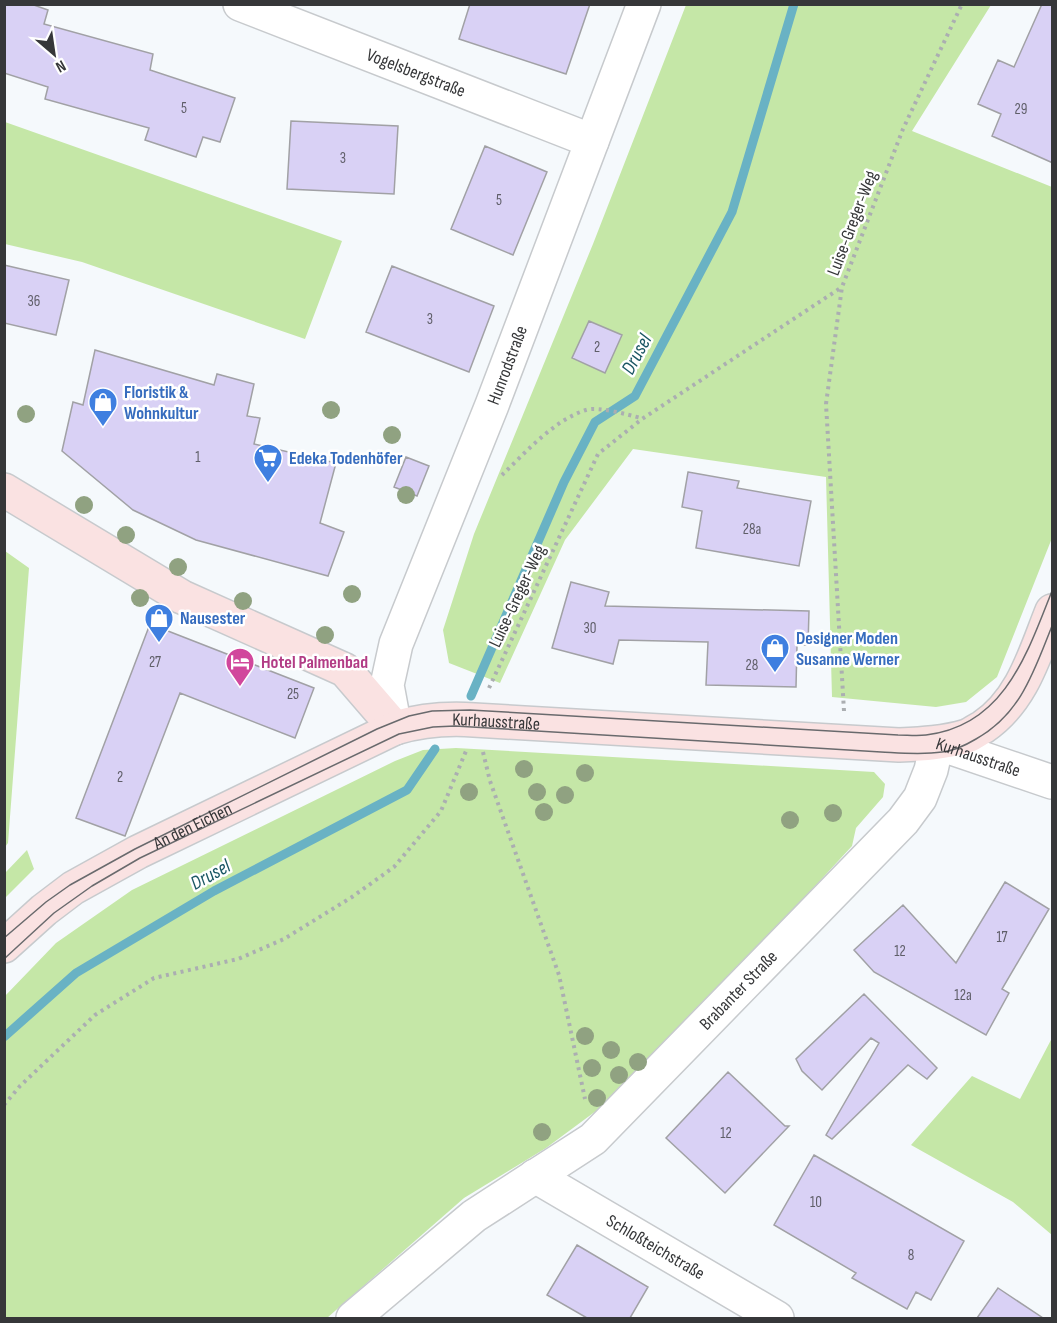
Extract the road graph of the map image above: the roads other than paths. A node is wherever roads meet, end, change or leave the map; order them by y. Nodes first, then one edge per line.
1 (240, 4) edge
2 (644, 4) edge
3 (592, 141) junction
4 (4, 490) edge
5 (1053, 611) edge
6 (395, 728) junction
7 (937, 743) junction
8 (1053, 782) edge
9 (4, 946) edge
10 (534, 1176) junction
11 (353, 1318) edge
12 (777, 1318) edge

1 - 3 street, Vogelsbergstraße
2 - 3 street, Hunrodstraße
3 - 6 street, Hunrodstraße
4 - 6 street
5 - 7 street
6 - 7 street, Kurhausstraße
6 - 9 street, An den Eichen
7 - 8 street, Kurhausstraße
7 - 10 street, Brabanter Straße
10 - 11 street, Brabanter Straße
10 - 12 street, Schloßteichstraße

